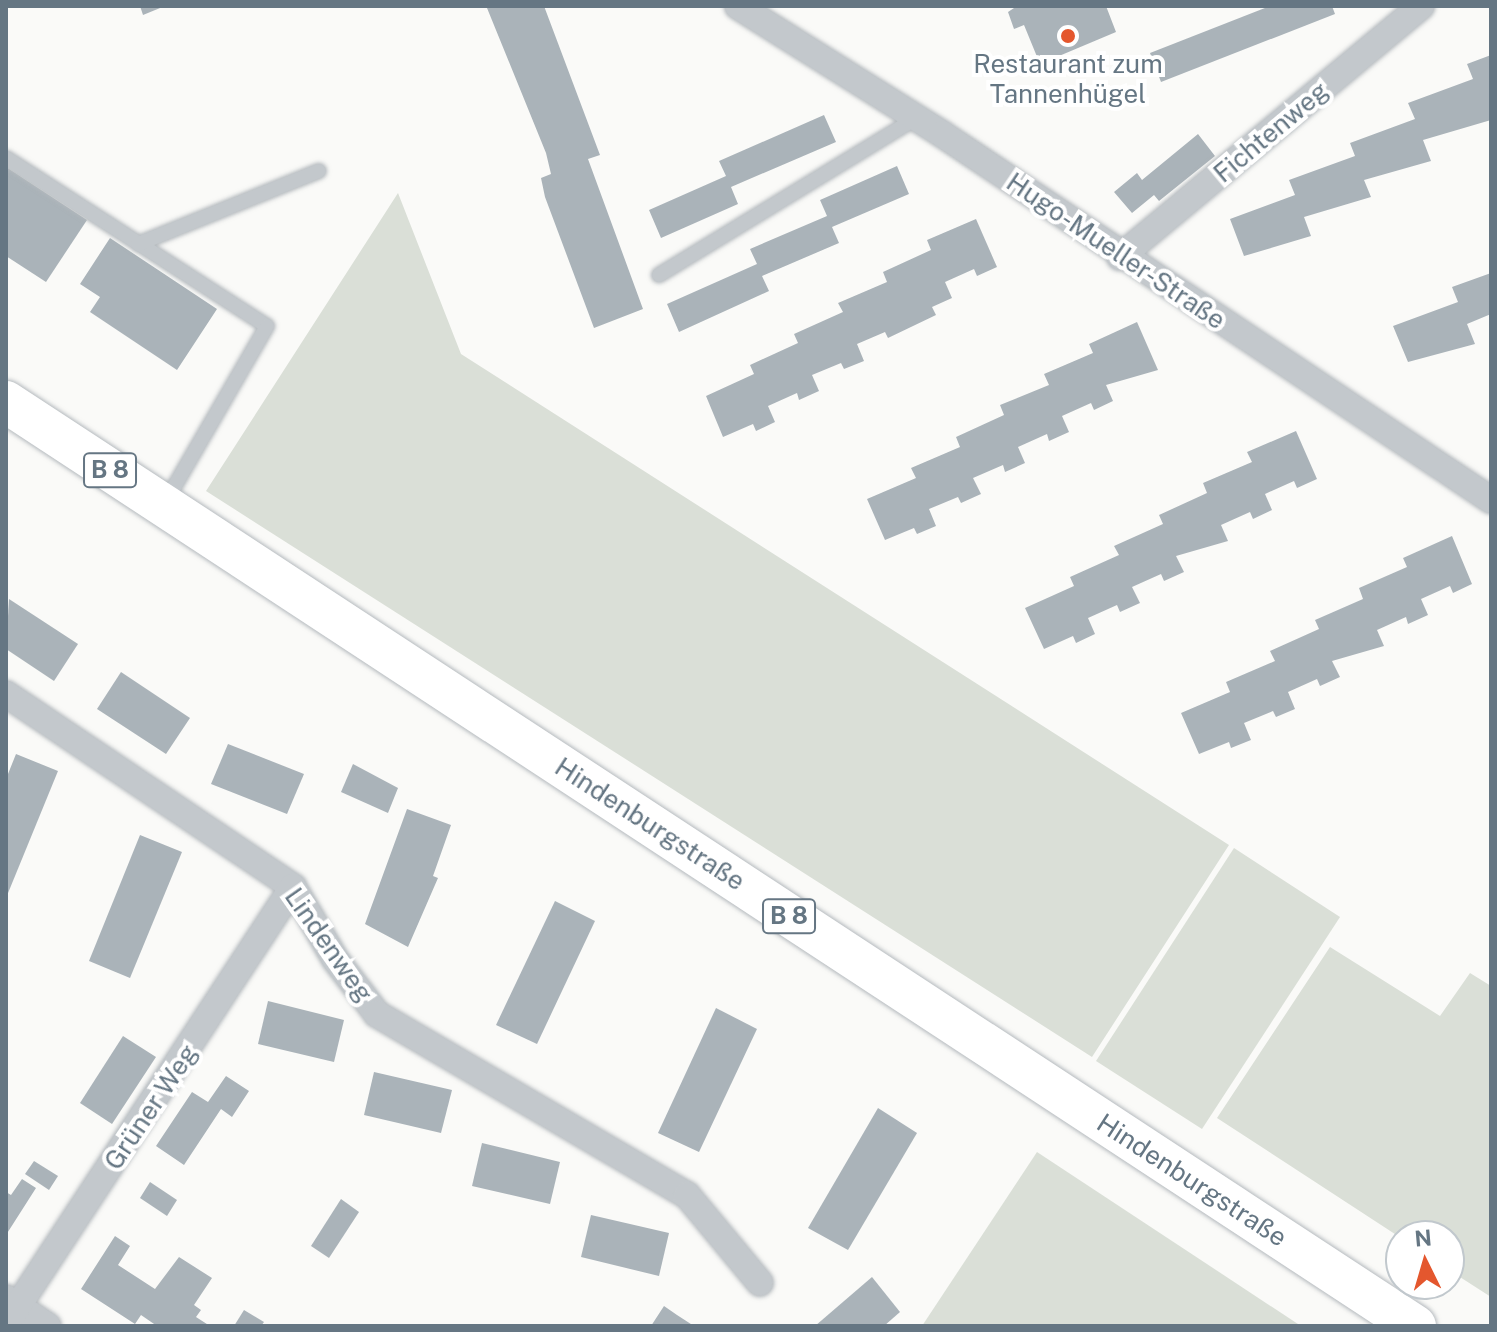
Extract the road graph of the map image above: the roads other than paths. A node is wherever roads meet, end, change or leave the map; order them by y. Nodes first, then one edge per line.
1 (738, 6) edge
2 (1421, 6) edge
3 (916, 118) junction
4 (6, 158) edge
5 (319, 171) dead end
6 (138, 244) junction
7 (1120, 257) junction
8 (659, 275) dead end
9 (6, 402) edge
10 (1491, 500) edge
11 (163, 505) junction
12 (6, 694) edge
13 (293, 887) junction
14 (760, 1283) dead end
15 (10, 1310) edge
16 (48, 1326) edge
17 (1415, 1326) edge

1 - 3 street, Hugo-Mueller-Straße
2 - 7 street, Fichtenweg
3 - 7 street, Hugo-Mueller-Straße
3 - 8 lane
4 - 6 lane
5 - 6 lane
6 - 11 lane
7 - 10 street, Hugo-Mueller-Straße
9 - 11 main road, Hindenburgstraße / B 8
11 - 17 main road, Hindenburgstraße / B 8
12 - 13 street, Lindenweg
13 - 14 street, Lindenweg
13 - 15 street, Grüner Weg
15 - 16 street

